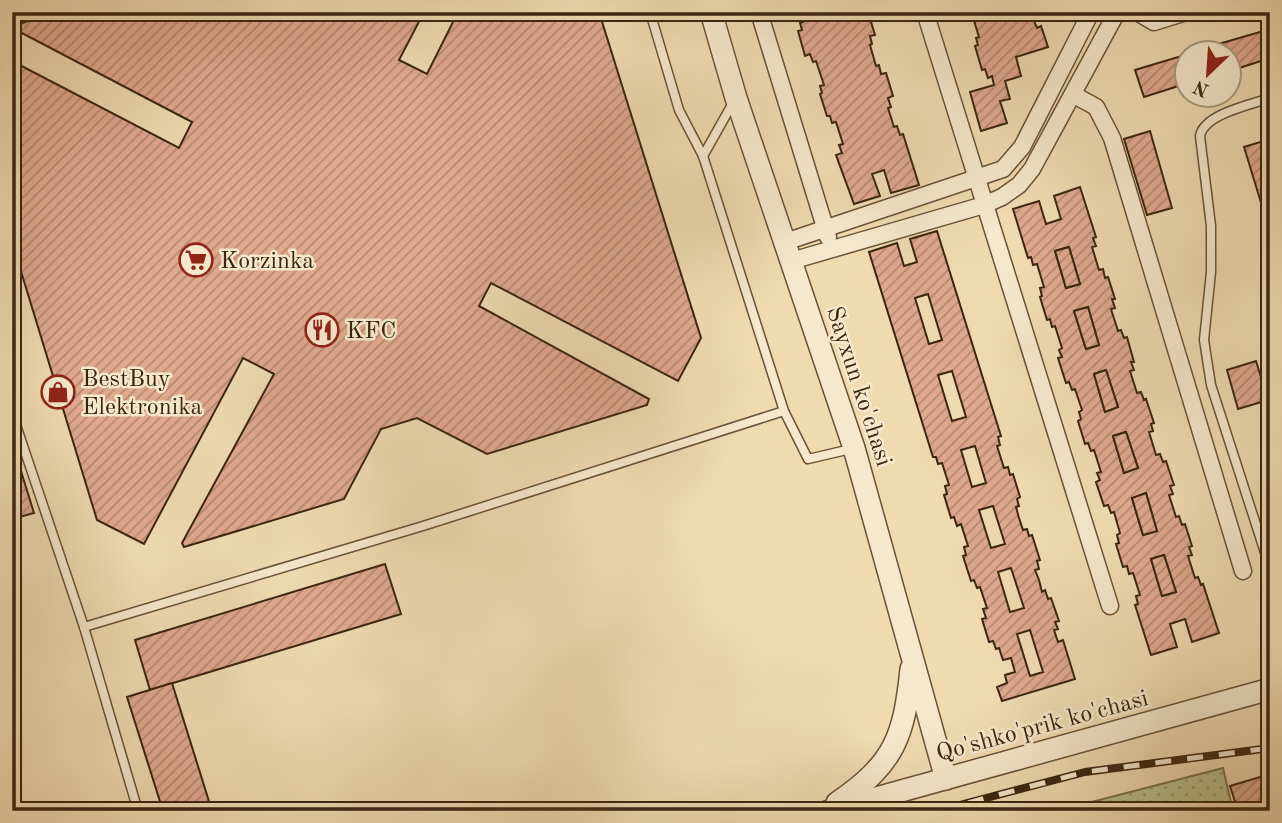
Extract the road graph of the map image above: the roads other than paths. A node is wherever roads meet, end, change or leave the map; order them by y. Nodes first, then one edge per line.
1 (650, 12) edge
2 (711, 12) edge
3 (759, 12) edge
4 (925, 12) edge
5 (1091, 12) edge
6 (1117, 12) edge
7 (1137, 12) edge
8 (1186, 12) edge
9 (1074, 95) junction
10 (736, 98) junction
11 (1270, 98) edge
12 (703, 156) junction
13 (976, 179) junction
14 (984, 205) junction
15 (825, 228) junction
16 (832, 249) junction
17 (788, 252) junction
18 (784, 411) junction
19 (12, 413) edge
20 (854, 448) junction
21 (1270, 568) edge
22 (1244, 571) dead end
23 (1110, 606) dead end
24 (84, 627) junction
25 (912, 660) junction
26 (1270, 689) edge
27 (946, 779) junction
28 (138, 811) edge
29 (821, 811) edge
30 (829, 811) edge

1 - 12 lane
2 - 10 street, Sayxun ko'chasi
3 - 15 street
4 - 13 street
5 - 13 street
6 - 9 street
7 - 8 street
9 - 14 street
9 - 22 street
10 - 12 lane
10 - 17 street, Sayxun ko'chasi
11 - 21 lane
12 - 18 lane
13 - 14 street
13 - 15 street
14 - 16 street
14 - 23 street
15 - 16 street
15 - 17 street
16 - 17 street
17 - 20 street, Sayxun ko'chasi
18 - 20 lane
18 - 24 lane
19 - 24 lane
20 - 25 street, Sayxun ko'chasi
24 - 28 lane
25 - 27 street, Sayxun ko'chasi
25 - 29 street
26 - 27 street, Qo'shko'prik ko'chasi
27 - 30 street, Qo'shko'prik ko'chasi

